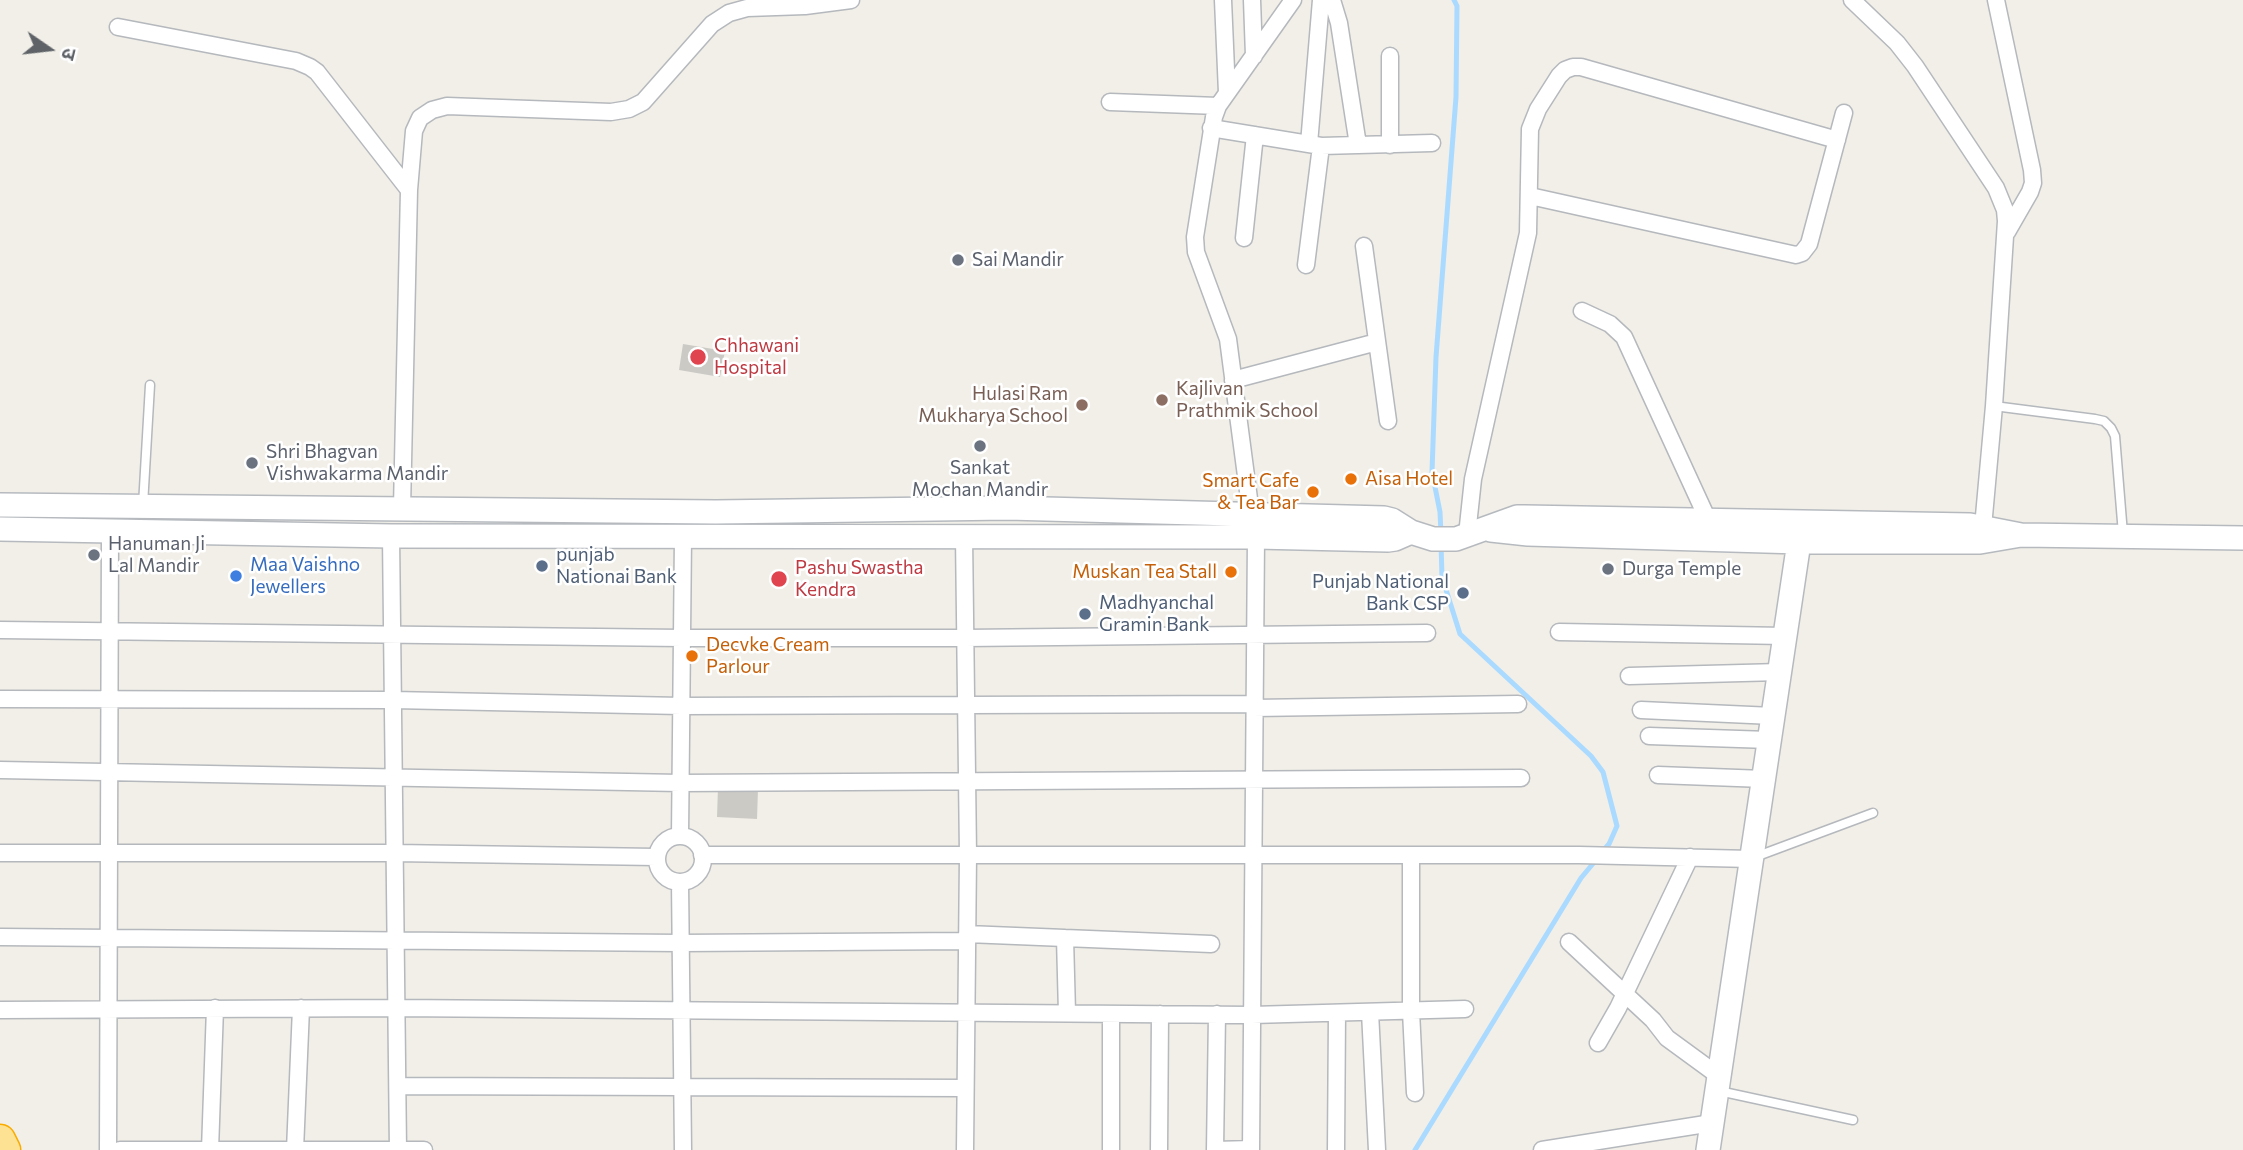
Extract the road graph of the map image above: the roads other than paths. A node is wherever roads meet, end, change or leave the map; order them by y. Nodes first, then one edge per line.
1 (851, 0) edge
2 (1223, 0) edge
3 (1252, 0) edge
4 (1293, 0) edge
5 (1321, 0) edge
6 (1332, 0) edge
7 (1852, 0) edge
8 (1996, 0) edge
9 (118, 27) dead end
10 (1254, 56) junction
11 (1390, 56) dead end
12 (1223, 100) junction
13 (1110, 102) dead end
14 (1844, 113) dead end
15 (1211, 128) junction
16 (1255, 135) junction
17 (1837, 139) junction
18 (1432, 143) dead end
19 (1315, 145) junction
20 (1357, 145) junction
21 (1390, 145) junction
22 (409, 190) junction
23 (1530, 196) junction
24 (2005, 236) junction
25 (1244, 238) dead end
26 (1364, 246) dead end
27 (1306, 265) dead end
28 (1582, 311) dead end
29 (1377, 342) junction
30 (1233, 380) junction
31 (150, 385) dead end
32 (1994, 406) junction
33 (1388, 421) dead end
34 (0, 505) edge
35 (143, 506) junction
36 (402, 508) junction
37 (1708, 520) junction
38 (1253, 525) junction
39 (1983, 527) junction
40 (0, 529) edge
41 (110, 531) junction
42 (1468, 535) junction
43 (2021, 535) junction
44 (391, 536) junction
45 (964, 536) junction
46 (683, 537) junction
47 (2123, 537) junction
48 (2243, 538) edge
49 (1799, 542) junction
50 (0, 630) edge
51 (110, 632) junction
52 (1559, 632) dead end
53 (1427, 633) dead end
54 (1255, 634) junction
55 (392, 636) junction
56 (1785, 636) junction
57 (682, 638) junction
58 (965, 638) junction
59 (1780, 672) junction
60 (1629, 676) dead end
61 (0, 699) edge
62 (393, 700) junction
63 (109, 701) junction
64 (1518, 704) dead end
65 (681, 706) junction
66 (966, 706) junction
67 (1254, 706) junction
68 (1641, 710) dead end
69 (1773, 716) junction
70 (1650, 736) dead end
71 (1769, 740) junction
72 (0, 770) edge
73 (109, 771) junction
74 (1658, 775) dead end
75 (394, 776) junction
76 (1521, 778) dead end
77 (1764, 779) junction
78 (1254, 781) junction
79 (967, 782) junction
80 (680, 783) junction
81 (1873, 813) dead end
82 (680, 836) junction
83 (0, 853) edge
84 (395, 853) junction
85 (109, 854) junction
86 (702, 855) junction
87 (968, 855) junction
88 (1253, 855) junction
89 (1410, 855) junction
90 (656, 857) junction
91 (1690, 857) junction
92 (1752, 859) junction
93 (680, 882) junction
94 (0, 937) edge
95 (967, 937) junction
96 (108, 938) junction
97 (1065, 938) junction
98 (396, 941) junction
99 (1569, 942) dead end
100 (681, 943) junction
101 (1211, 944) dead end
102 (1621, 1000) junction
103 (397, 1007) junction
104 (108, 1008) junction
105 (215, 1008) junction
106 (301, 1008) junction
107 (681, 1009) junction
108 (1465, 1009) dead end
109 (0, 1010) edge
110 (1411, 1011) junction
111 (966, 1012) junction
112 (1370, 1012) junction
113 (1068, 1013) junction
114 (1337, 1013) junction
115 (1111, 1014) junction
116 (1160, 1014) junction
117 (1217, 1014) junction
118 (1252, 1015) junction
119 (1598, 1043) dead end
120 (1718, 1083) junction
121 (398, 1086) junction
122 (682, 1087) junction
123 (965, 1088) junction
124 (1415, 1093) dead end
125 (1853, 1120) dead end
126 (1712, 1124) junction
127 (0, 1140) edge
128 (5, 1150) edge
129 (108, 1150) edge
130 (120, 1150) edge
131 (210, 1150) edge
132 (295, 1150) edge
133 (398, 1150) edge
134 (424, 1150) edge
135 (683, 1150) edge
136 (965, 1150) edge
137 (1111, 1150) edge
138 (1159, 1150) edge
139 (1215, 1150) edge
140 (1251, 1150) edge
141 (1336, 1150) edge
142 (1377, 1150) edge
143 (1542, 1150) edge
144 (1708, 1150) edge

1 - 22 street
2 - 12 street
3 - 10 street
4 - 10 street
5 - 19 street
6 - 20 street
7 - 24 street
8 - 24 street
9 - 22 street
10 - 12 street
11 - 21 street
12 - 13 street
12 - 15 street
14 - 17 street
15 - 16 street
15 - 30 street
16 - 19 street
16 - 25 street
17 - 23 street
17 - 23 street
18 - 21 street
19 - 20 street
19 - 27 street
20 - 21 street
22 - 36 street
23 - 42 street
24 - 32 street
26 - 29 street
28 - 37 street
29 - 30 street
29 - 33 street
30 - 38 street
31 - 35 lane
32 - 39 street
32 - 47 lane
34 - 35 main road
35 - 36 main road
36 - 38 main road
37 - 39 main road
37 - 42 main road
38 - 42 main road
38 - 45 main road
38 - 54 street
39 - 43 main road
40 - 41 main road
41 - 44 main road
41 - 51 street
42 - 49 main road
43 - 47 main road
43 - 49 main road
44 - 46 main road
44 - 55 street
45 - 46 main road
45 - 58 street
46 - 57 street
47 - 48 main road
49 - 56 main road
50 - 51 street
51 - 55 street
51 - 63 street
52 - 56 street
53 - 54 street
54 - 58 street
54 - 67 street
55 - 57 street
55 - 62 street
56 - 59 main road
57 - 58 street
57 - 65 street
58 - 66 street
59 - 60 street
59 - 69 main road
61 - 63 street
62 - 63 street
62 - 65 street
62 - 75 street
63 - 73 street
64 - 67 street
65 - 66 street
65 - 80 street
66 - 67 street
66 - 79 street
67 - 78 street
68 - 69 street
69 - 71 main road
70 - 71 street
71 - 77 main road
72 - 73 street
73 - 75 street
73 - 85 street
74 - 77 street
75 - 80 street
75 - 84 street
76 - 78 street
77 - 92 main road
78 - 79 street
78 - 88 street
79 - 80 street
79 - 87 street
80 - 82 street
81 - 92 lane
82 - 86 street
82 - 90 street
83 - 85 street
84 - 85 street
84 - 90 street
84 - 98 street
85 - 96 street
86 - 87 street
86 - 93 street
87 - 88 street
87 - 95 street
88 - 89 street
88 - 118 street
89 - 91 street
89 - 110 street
90 - 93 street
91 - 92 street
91 - 102 street
92 - 120 main road
93 - 100 street
94 - 96 street
95 - 97 street
95 - 100 street
95 - 111 street
96 - 98 street
96 - 104 street
97 - 101 street
97 - 113 street
98 - 100 street
98 - 103 street
99 - 102 street
100 - 107 street
102 - 119 street
102 - 120 street
103 - 106 street
103 - 107 street
103 - 121 street
104 - 105 street
104 - 109 street
104 - 129 street
105 - 106 street
105 - 131 street
106 - 132 street
107 - 111 street
107 - 122 street
108 - 110 street
110 - 112 street
110 - 124 street
111 - 113 street
111 - 123 street
112 - 114 street
112 - 142 street
113 - 115 street
114 - 118 street
114 - 141 street
115 - 116 street
115 - 137 street
116 - 117 street
116 - 138 street
117 - 118 street
117 - 139 street
118 - 140 street
120 - 125 lane
120 - 126 main road
121 - 122 street
121 - 133 street
122 - 123 street
122 - 135 street
123 - 136 street
126 - 143 street
126 - 144 main road
127 - 128 highway
130 - 131 street
131 - 132 street
132 - 133 street
133 - 134 street
139 - 140 street

